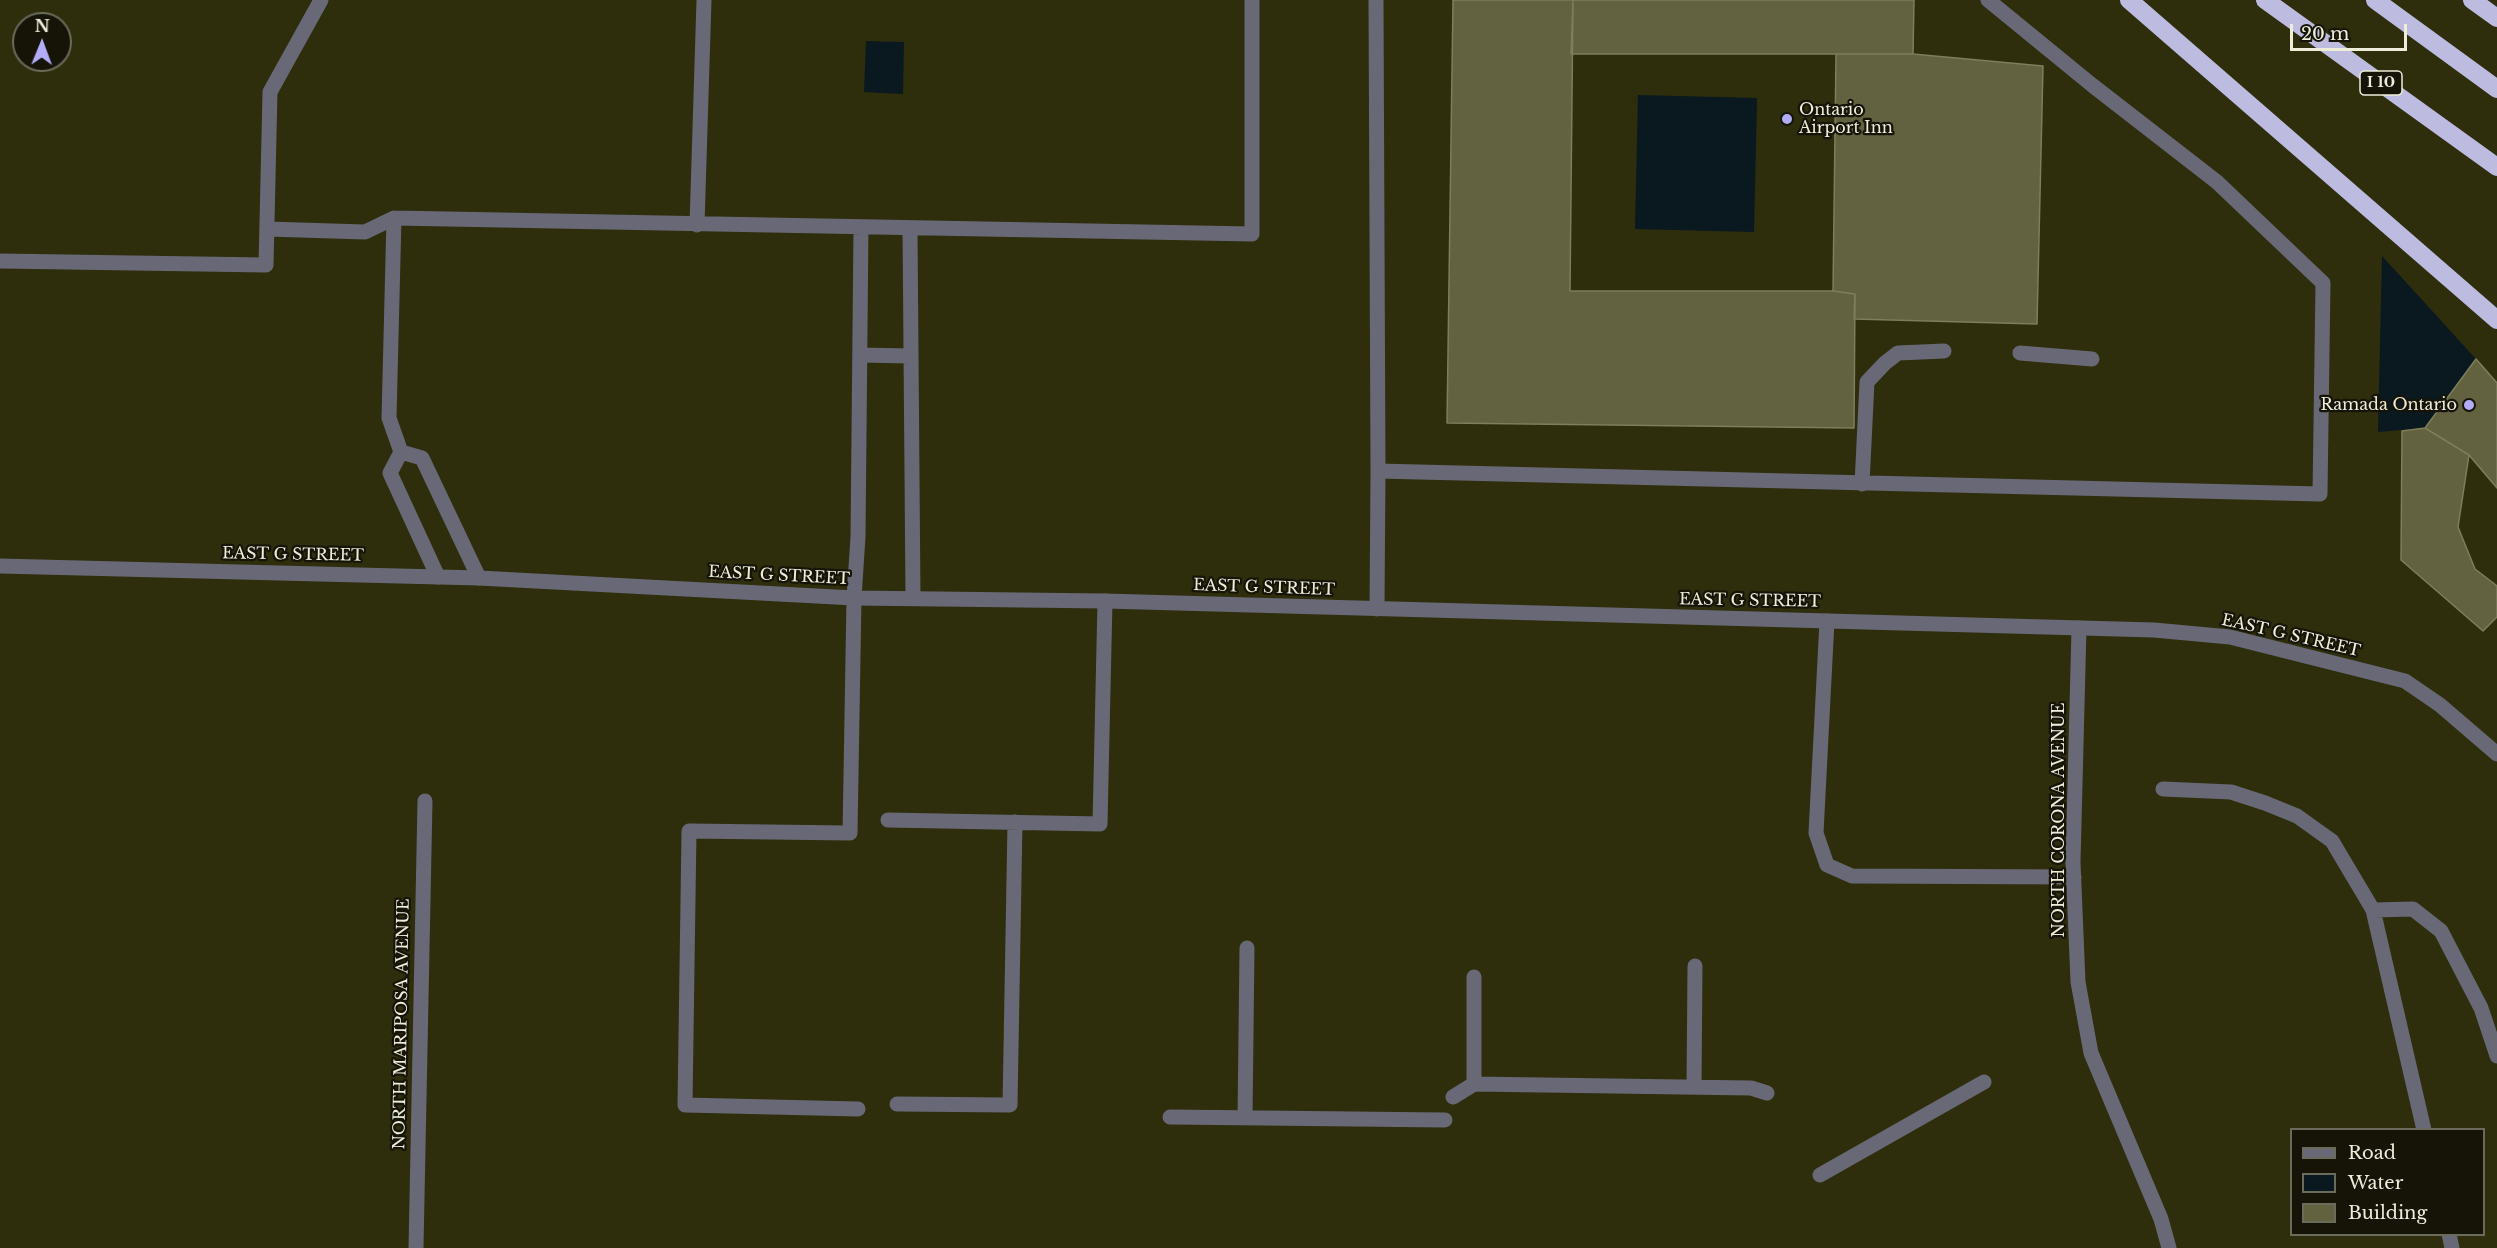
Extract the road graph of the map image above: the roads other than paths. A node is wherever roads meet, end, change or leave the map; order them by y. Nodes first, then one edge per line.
1 (321, 0) edge
2 (704, 0) edge
3 (1252, 0) edge
4 (1376, 0) edge
5 (1989, 0) edge
6 (2129, 0) edge
7 (2265, 0) edge
8 (2375, 0) edge
9 (2472, 0) edge
10 (2497, 18) edge
11 (2497, 89) edge
12 (2497, 167) edge
13 (393, 218) junction
14 (697, 225) junction
15 (861, 228) junction
16 (910, 228) junction
17 (267, 230) junction
18 (0, 261) edge
19 (2497, 320) edge
20 (1944, 351) dead end
21 (2020, 353) dead end
22 (860, 355) junction
23 (910, 356) junction
24 (2092, 359) dead end
25 (401, 452) junction
26 (1378, 471) junction
27 (1862, 484) junction
28 (0, 566) edge
29 (438, 577) junction
30 (479, 578) junction
31 (854, 598) junction
32 (913, 598) junction
33 (1104, 602) junction
34 (1377, 609) junction
35 (1827, 621) junction
36 (2079, 628) junction
37 (2497, 754) edge
38 (2163, 789) dead end
39 (425, 801) dead end
40 (888, 820) dead end
41 (1015, 822) junction
42 (2074, 877) junction
43 (2373, 910) junction
44 (1247, 948) dead end
45 (1695, 966) dead end
46 (1474, 977) dead end
47 (2497, 1056) edge
48 (1984, 1082) dead end
49 (1474, 1084) junction
50 (1694, 1087) junction
51 (1767, 1093) dead end
52 (1453, 1097) dead end
53 (897, 1104) dead end
54 (858, 1109) dead end
55 (1170, 1117) dead end
56 (1245, 1118) junction
57 (1445, 1120) dead end
58 (2424, 1128) edge
59 (1820, 1175) dead end
60 (416, 1248) edge
61 (2169, 1248) edge

1 - 17 street
2 - 14 street
3 - 16 street
4 - 26 street
5 - 27 street
6 - 19 highway
7 - 12 highway, I 10
8 - 11 highway
9 - 10 highway
13 - 14 street
13 - 17 street
13 - 25 street
14 - 15 street
15 - 16 street
15 - 22 street
16 - 23 street
17 - 18 street
20 - 27 street
21 - 24 street
22 - 23 street
22 - 31 street
23 - 32 street
25 - 29 street
25 - 30 street
26 - 27 street
26 - 34 street
28 - 29 street, EAST G STREET
29 - 30 street, EAST G STREET
30 - 31 street, EAST G STREET
31 - 32 street, EAST G STREET
31 - 54 street
32 - 33 street, EAST G STREET
33 - 34 street, EAST G STREET
33 - 41 street
34 - 35 street, EAST G STREET
35 - 36 street, EAST G STREET
35 - 42 street
36 - 37 street, EAST G STREET
36 - 42 street, NORTH CORONA AVENUE
38 - 43 street
39 - 60 street, NORTH MARIPOSA AVENUE
40 - 41 street
41 - 53 street
42 - 61 street, NORTH CORONA AVENUE
43 - 47 street
43 - 58 street
44 - 56 street
45 - 50 street
46 - 49 street
48 - 59 street
49 - 50 street
49 - 52 street
50 - 51 street
55 - 56 street
56 - 57 street

